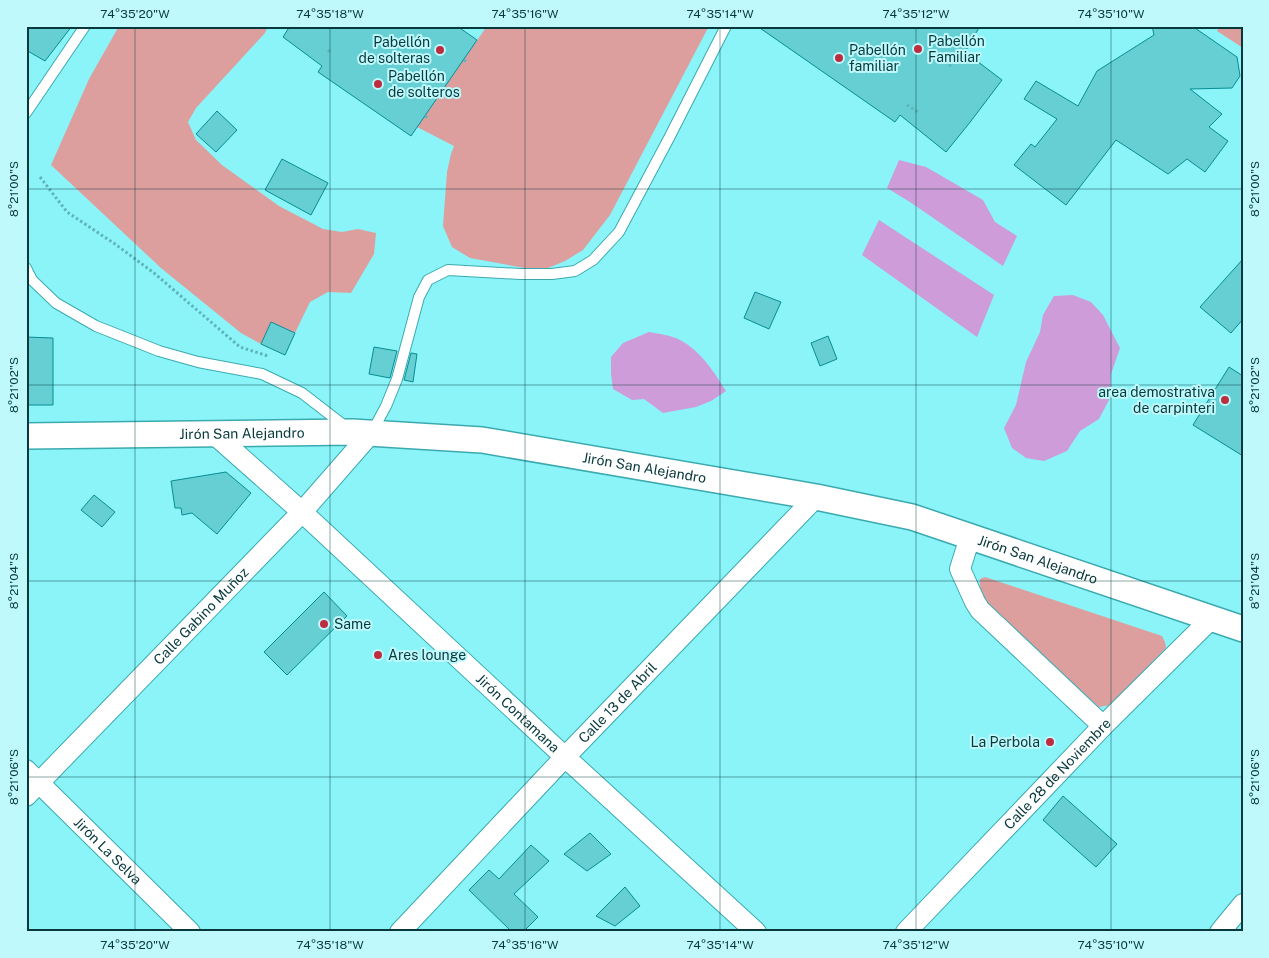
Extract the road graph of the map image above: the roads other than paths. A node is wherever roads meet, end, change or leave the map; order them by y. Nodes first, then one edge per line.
1 (85, 26) edge
2 (726, 26) edge
3 (26, 113) edge
4 (26, 268) edge
5 (213, 433) junction
6 (362, 433) junction
7 (26, 436) edge
8 (816, 497) junction
9 (302, 512) junction
10 (970, 537) junction
11 (1212, 618) junction
12 (1243, 628) edge
13 (1103, 726) junction
14 (565, 757) junction
15 (31, 782) edge
16 (1243, 904) edge
17 (190, 932) edge
18 (400, 932) edge
19 (756, 932) edge
20 (906, 932) edge
21 (1220, 932) edge

1 - 3 lane
2 - 6 lane
4 - 6 lane
5 - 6 street, Jirón San Alejandro
5 - 7 street, Jirón San Alejandro
5 - 9 street, Jirón Contamana
6 - 8 street, Jirón San Alejandro
6 - 9 street, Calle Gabino Muñoz
8 - 10 street, Jirón San Alejandro
8 - 14 street, Calle 13 de Abril
9 - 14 street, Jirón Contamana
9 - 15 street, Calle Gabino Muñoz
10 - 11 street, Jirón San Alejandro
10 - 13 street
11 - 12 street, Jirón San Alejandro
11 - 13 street, Calle 28 de Noviembre
13 - 20 street, Calle 28 de Noviembre
14 - 18 street, Calle 13 de Abril
14 - 19 street, Jirón Contamana
15 - 17 street, Jirón La Selva
16 - 21 street

